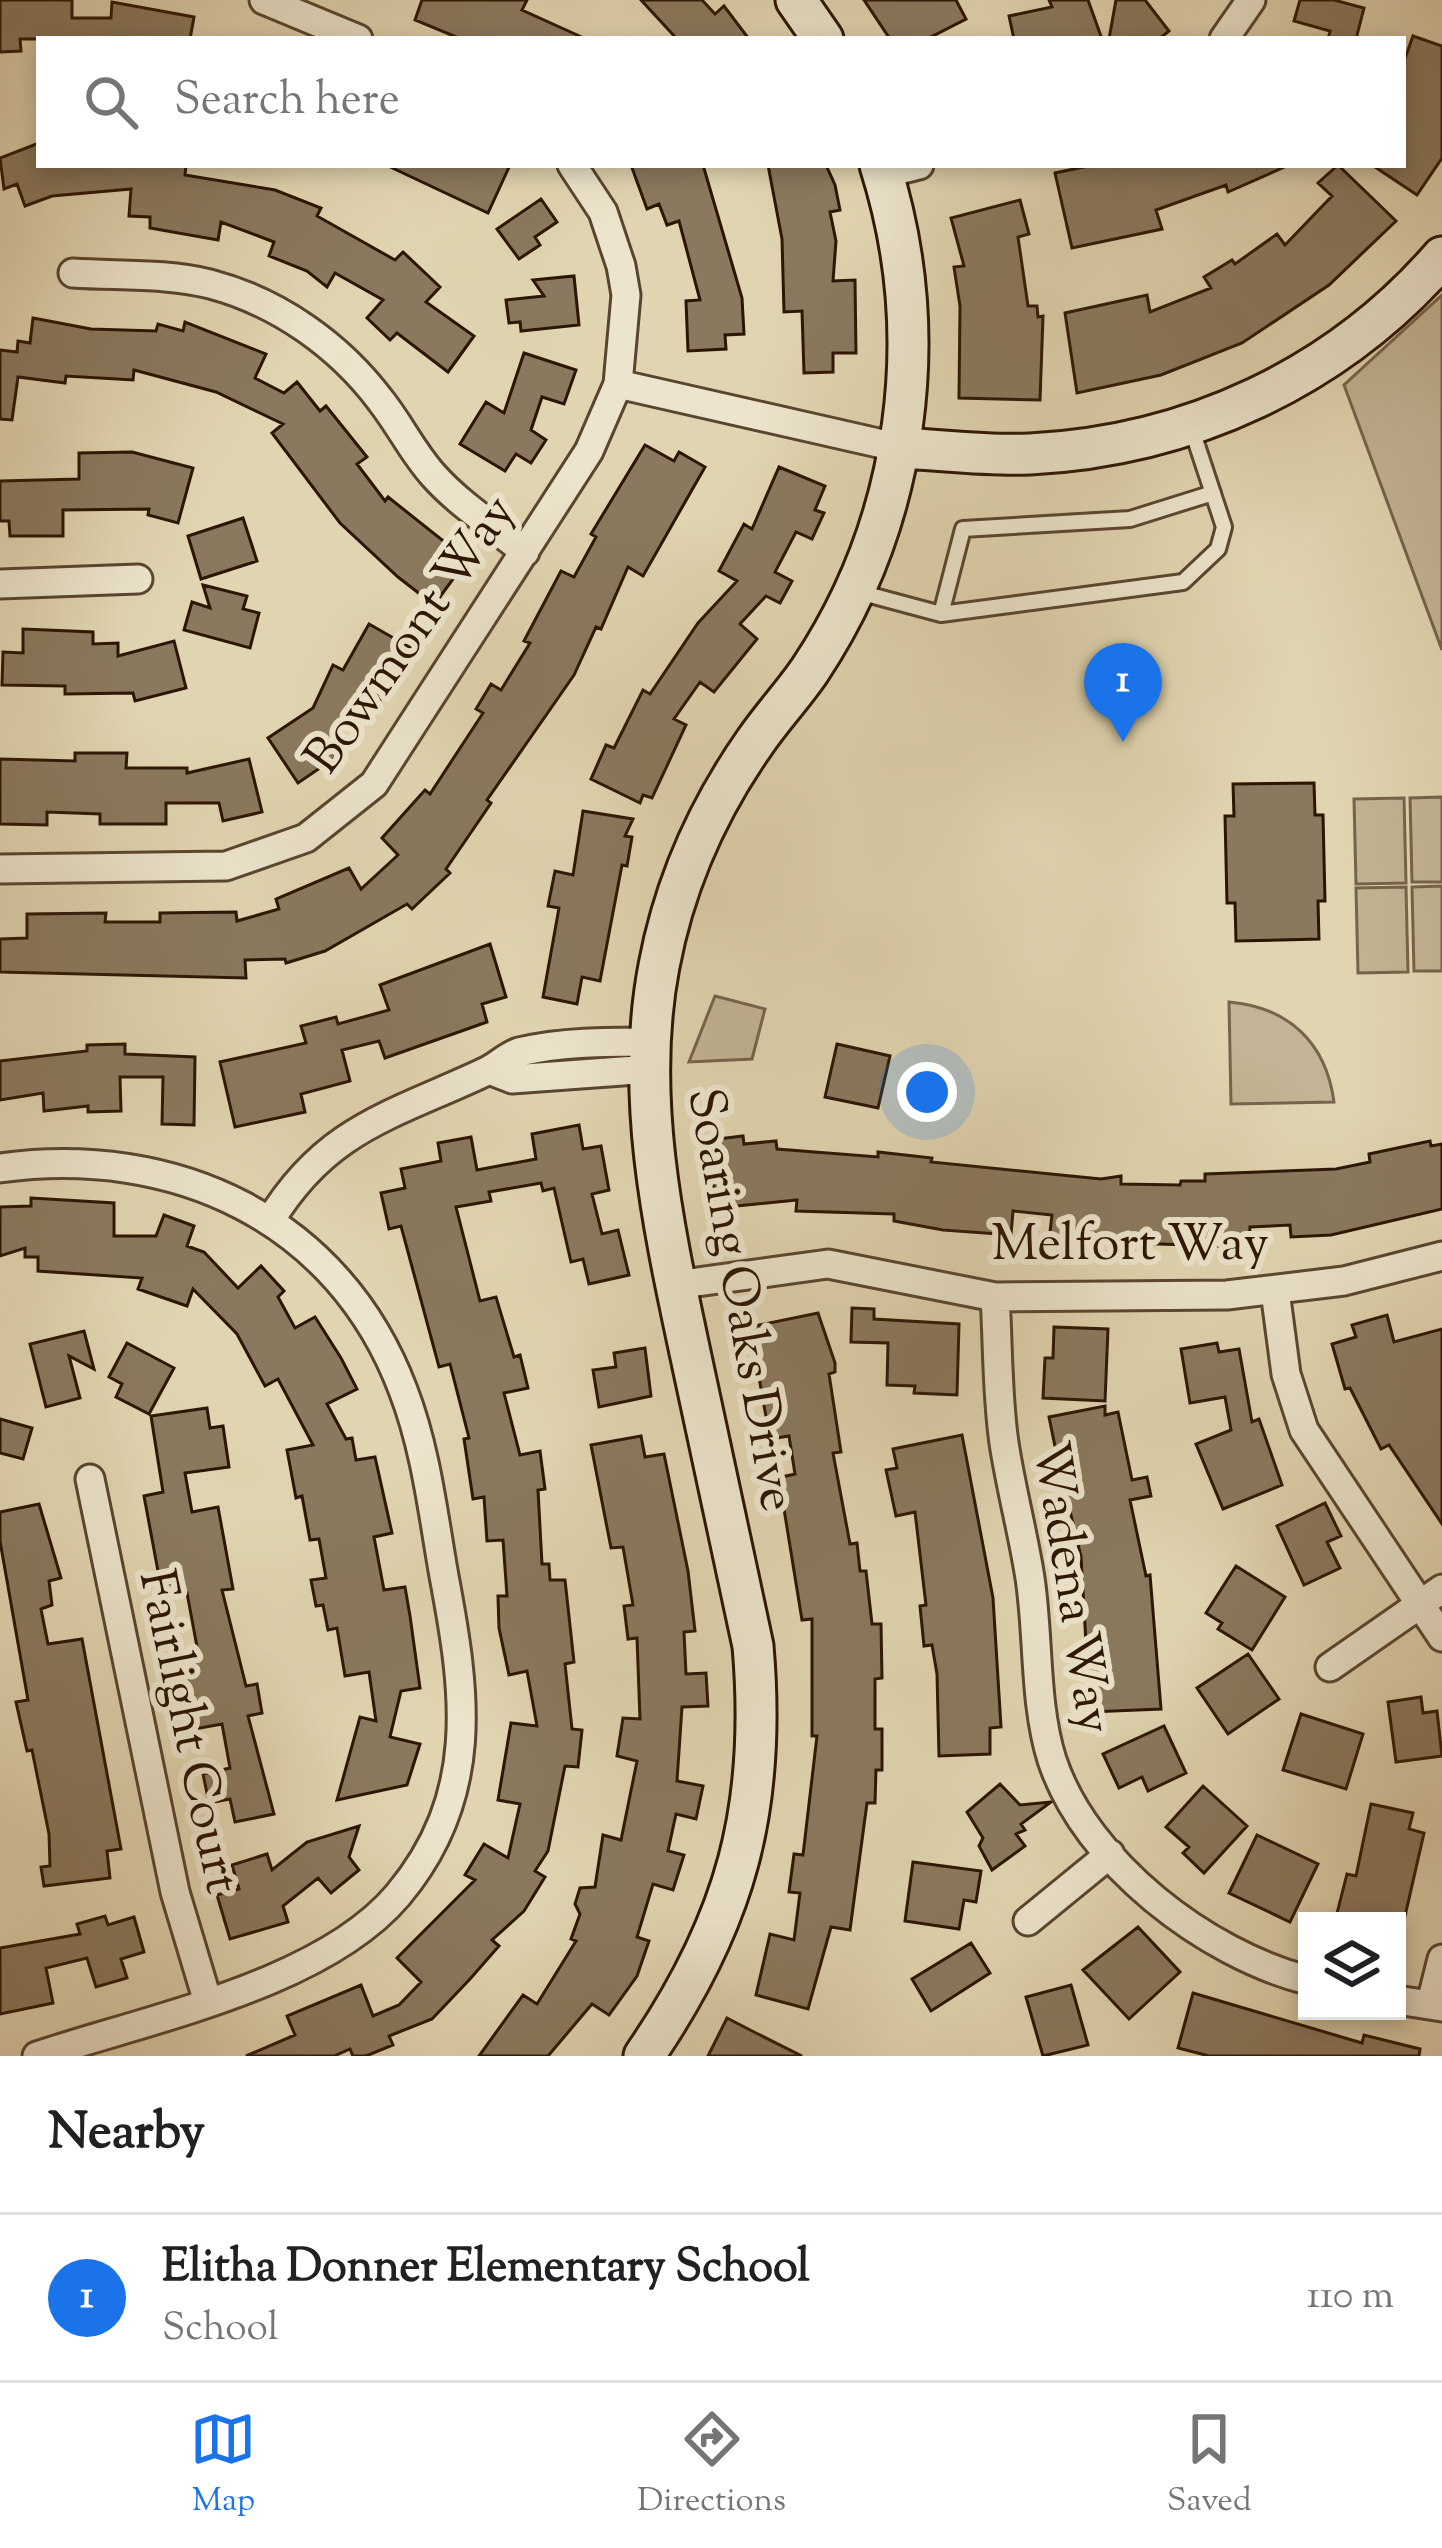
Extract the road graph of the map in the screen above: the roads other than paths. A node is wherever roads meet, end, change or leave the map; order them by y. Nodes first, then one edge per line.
1 (264, 0) edge
2 (796, 0) edge
3 (1251, 0) edge
4 (351, 36) edge
5 (821, 36) edge
6 (1226, 36) edge
7 (574, 168) edge
8 (894, 168) edge
9 (1442, 257) edge
10 (73, 274) dead end
11 (618, 384) junction
12 (1190, 425) junction
13 (900, 448) junction
14 (1213, 493) junction
15 (525, 552) junction
16 (138, 579) dead end
17 (0, 584) edge
18 (854, 591) junction
19 (941, 614) junction
20 (0, 869) edge
21 (650, 1055) junction
22 (0, 1168) edge
23 (270, 1221) junction
24 (1442, 1256) edge
25 (676, 1285) junction
26 (1274, 1291) junction
27 (995, 1297) junction
28 (90, 1479) dead end
29 (1432, 1595) edge
30 (1442, 1637) edge
31 (1330, 1667) dead end
32 (1109, 1854) junction
33 (1028, 1921) dead end
34 (1442, 1959) edge
35 (1298, 1977) edge
36 (207, 2000) junction
37 (1406, 2001) edge
38 (1437, 2005) edge
39 (79, 2049) edge
40 (37, 2056) edge
41 (644, 2056) edge

1 - 4 street
2 - 5 street
3 - 6 street
7 - 11 street, Bowmont Way
8 - 13 street, Soaring Oaks Drive
9 - 12 street
10 - 15 street
11 - 13 street
11 - 15 street, Bowmont Way
12 - 13 street
12 - 14 lane
13 - 18 street, Soaring Oaks Drive
14 - 19 lane
14 - 19 lane
15 - 20 street, Bowmont Way
16 - 17 street
18 - 19 lane
18 - 21 street, Soaring Oaks Drive
21 - 23 street
21 - 25 street, Soaring Oaks Drive
22 - 23 street
23 - 36 street
24 - 26 street, Melfort Way
25 - 27 street, Melfort Way
25 - 41 street, Soaring Oaks Drive
26 - 27 street, Melfort Way
26 - 29 street
27 - 32 street, Wadena Way
28 - 36 street, Fairlight Court
29 - 30 street
29 - 31 street
32 - 33 street
32 - 35 street, Wadena Way
34 - 38 street
36 - 39 street
37 - 38 street
39 - 40 street

